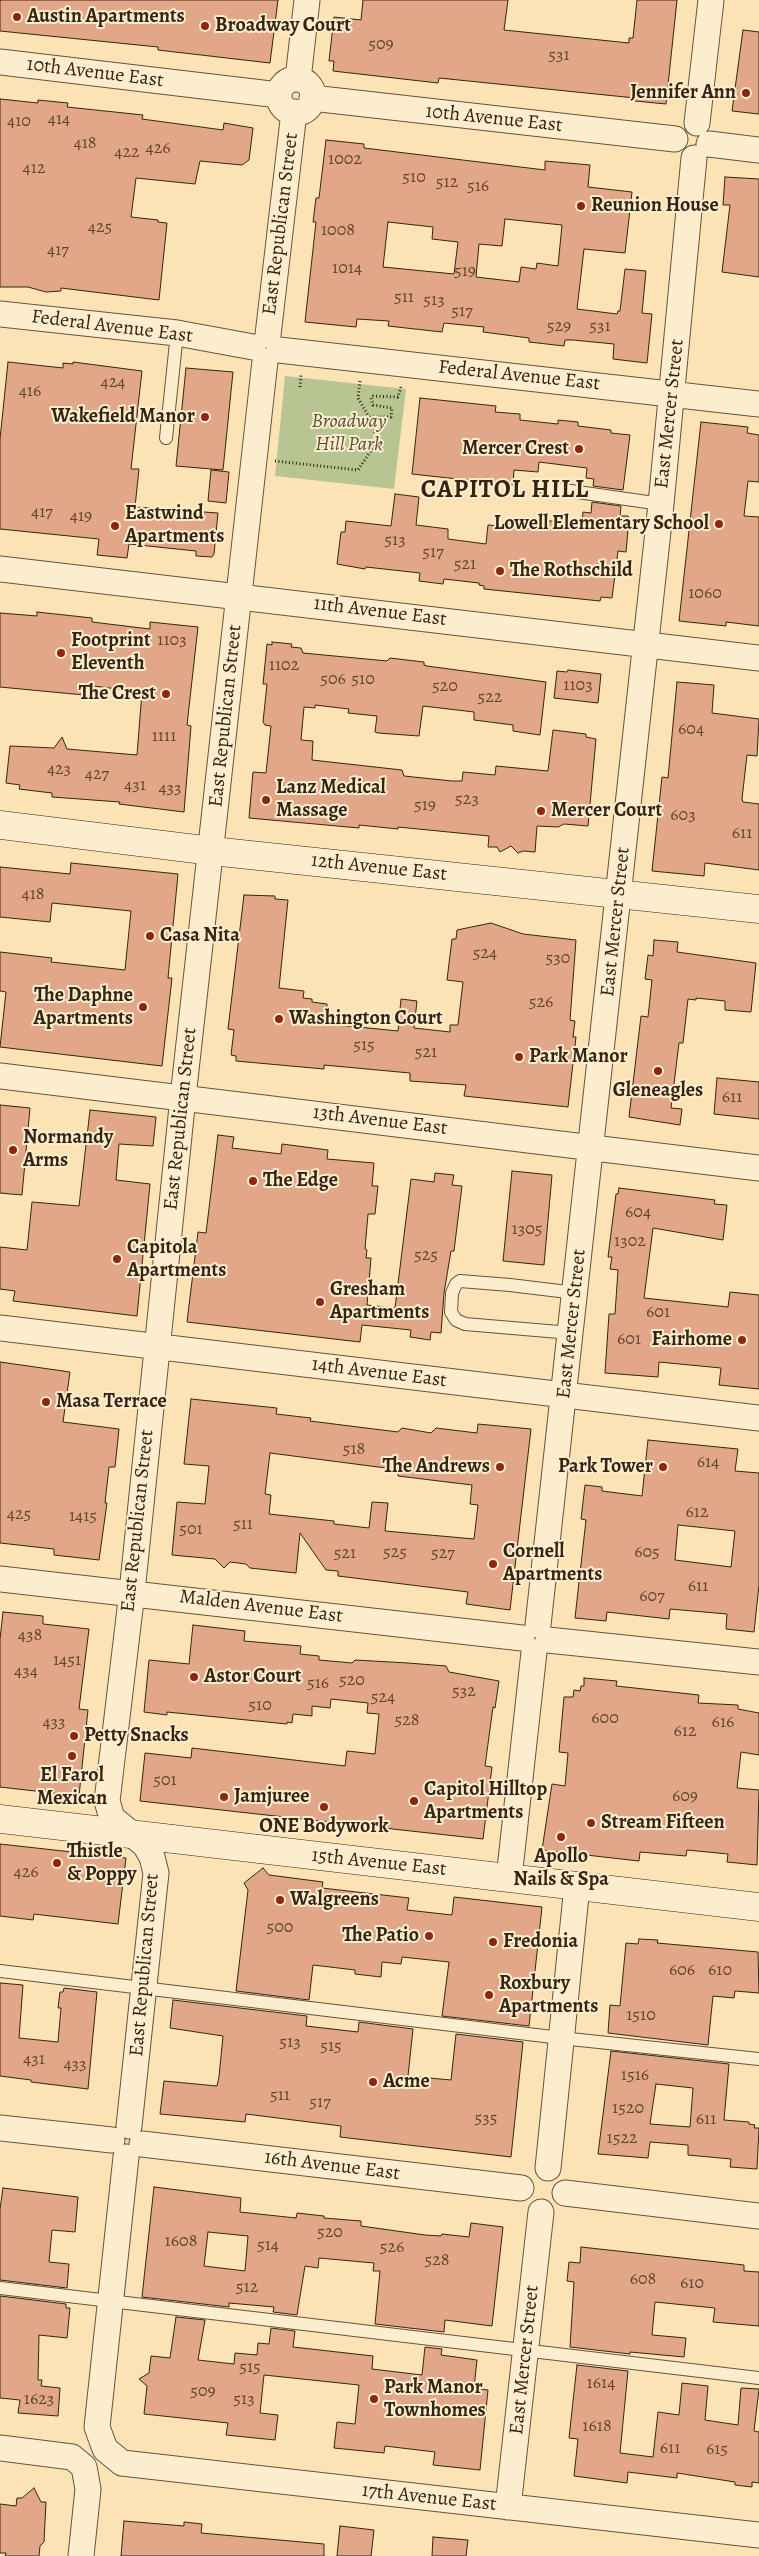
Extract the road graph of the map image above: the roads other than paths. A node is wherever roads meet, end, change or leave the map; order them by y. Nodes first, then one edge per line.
1 (307, 0) edge
2 (712, 0) edge
3 (0, 62) edge
4 (296, 96) junction
5 (700, 142) junction
6 (759, 150) edge
7 (0, 314) edge
8 (177, 333) junction
9 (266, 348) junction
10 (672, 393) junction
11 (759, 404) edge
12 (166, 438) dead end
13 (543, 487) dead end
14 (661, 504) junction
15 (0, 569) edge
16 (240, 595) junction
17 (646, 645) junction
18 (759, 658) edge
19 (0, 825) edge
20 (212, 851) junction
21 (619, 894) junction
22 (759, 909) edge
23 (0, 1076) edge
24 (183, 1097) junction
25 (592, 1146) junction
26 (759, 1168) edge
27 (576, 1293) junction
28 (0, 1328) edge
29 (572, 1333) junction
30 (156, 1346) junction
31 (564, 1395) junction
32 (759, 1418) edge
33 (0, 1578) edge
34 (132, 1592) junction
35 (535, 1638) junction
36 (759, 1662) edge
37 (0, 1819) edge
38 (132, 1834) junction
39 (509, 1878) junction
40 (577, 1886) junction
41 (759, 1907) edge
42 (0, 1971) edge
43 (144, 1988) junction
44 (561, 2038) junction
45 (759, 2059) edge
46 (0, 2128) edge
47 (127, 2142) junction
48 (548, 2168) junction
49 (521, 2188) junction
50 (565, 2193) junction
51 (541, 2212) junction
52 (759, 2216) edge
53 (0, 2288) edge
54 (109, 2302) junction
55 (526, 2349) junction
56 (759, 2378) edge
57 (0, 2448) edge
58 (105, 2449) joint
59 (508, 2507) junction
60 (759, 2535) edge
61 (81, 2556) edge

1 - 4 street, East Republican Street
2 - 5 street, East Mercer Street
3 - 4 street, 10th Avenue East
4 - 5 street, 10th Avenue East
4 - 9 street, East Republican Street
5 - 6 street
5 - 10 street, East Mercer Street
7 - 8 street, Federal Avenue East
8 - 9 street, Federal Avenue East
8 - 12 lane
9 - 10 street, Federal Avenue East
9 - 16 street, East Republican Street
10 - 11 street, Federal Avenue East
10 - 14 street, East Mercer Street
13 - 14 lane
14 - 17 street, East Mercer Street
15 - 16 street, 11th Avenue East
16 - 17 street, 11th Avenue East
16 - 20 street, East Republican Street
17 - 18 street, 11th Avenue East
17 - 21 street, East Mercer Street
19 - 20 street, 12th Avenue East
20 - 21 street, 12th Avenue East
20 - 24 street, East Republican Street
21 - 22 street, 12th Avenue East
21 - 25 street, East Mercer Street
23 - 24 street, 13th Avenue East
24 - 25 street, 13th Avenue East
24 - 30 street, East Republican Street
25 - 26 street, 13th Avenue East
25 - 27 street, East Mercer Street
27 - 29 street, East Mercer Street
27 - 29 lane
28 - 30 street, 14th Avenue East
29 - 31 street, East Mercer Street
30 - 31 street, 14th Avenue East
30 - 34 street, East Republican Street
31 - 32 street, 14th Avenue East
31 - 35 street, East Mercer Street
33 - 34 street, Malden Avenue East
34 - 35 street, Malden Avenue East
34 - 38 street, East Republican Street
35 - 36 street, Malden Avenue East
35 - 39 street, East Mercer Street
37 - 38 street, 15th Avenue East
38 - 39 street, 15th Avenue East
38 - 43 street, East Republican Street
39 - 40 street, 15th Avenue East
40 - 41 street, 15th Avenue East
40 - 44 street
42 - 43 lane
43 - 44 lane
43 - 47 street, East Republican Street
44 - 45 lane
44 - 48 street
46 - 47 street, 16th Avenue East
47 - 49 street, 16th Avenue East
47 - 54 street, East Republican Street
48 - 49 street
48 - 50 street
49 - 51 street
50 - 51 street
50 - 52 street
51 - 55 street, East Mercer Street
53 - 54 lane
54 - 55 lane
54 - 58 street, East Republican Street
55 - 56 lane
55 - 59 street, East Mercer Street
57 - 61 street
58 - 59 street, 17th Avenue East
59 - 60 street, 17th Avenue East

